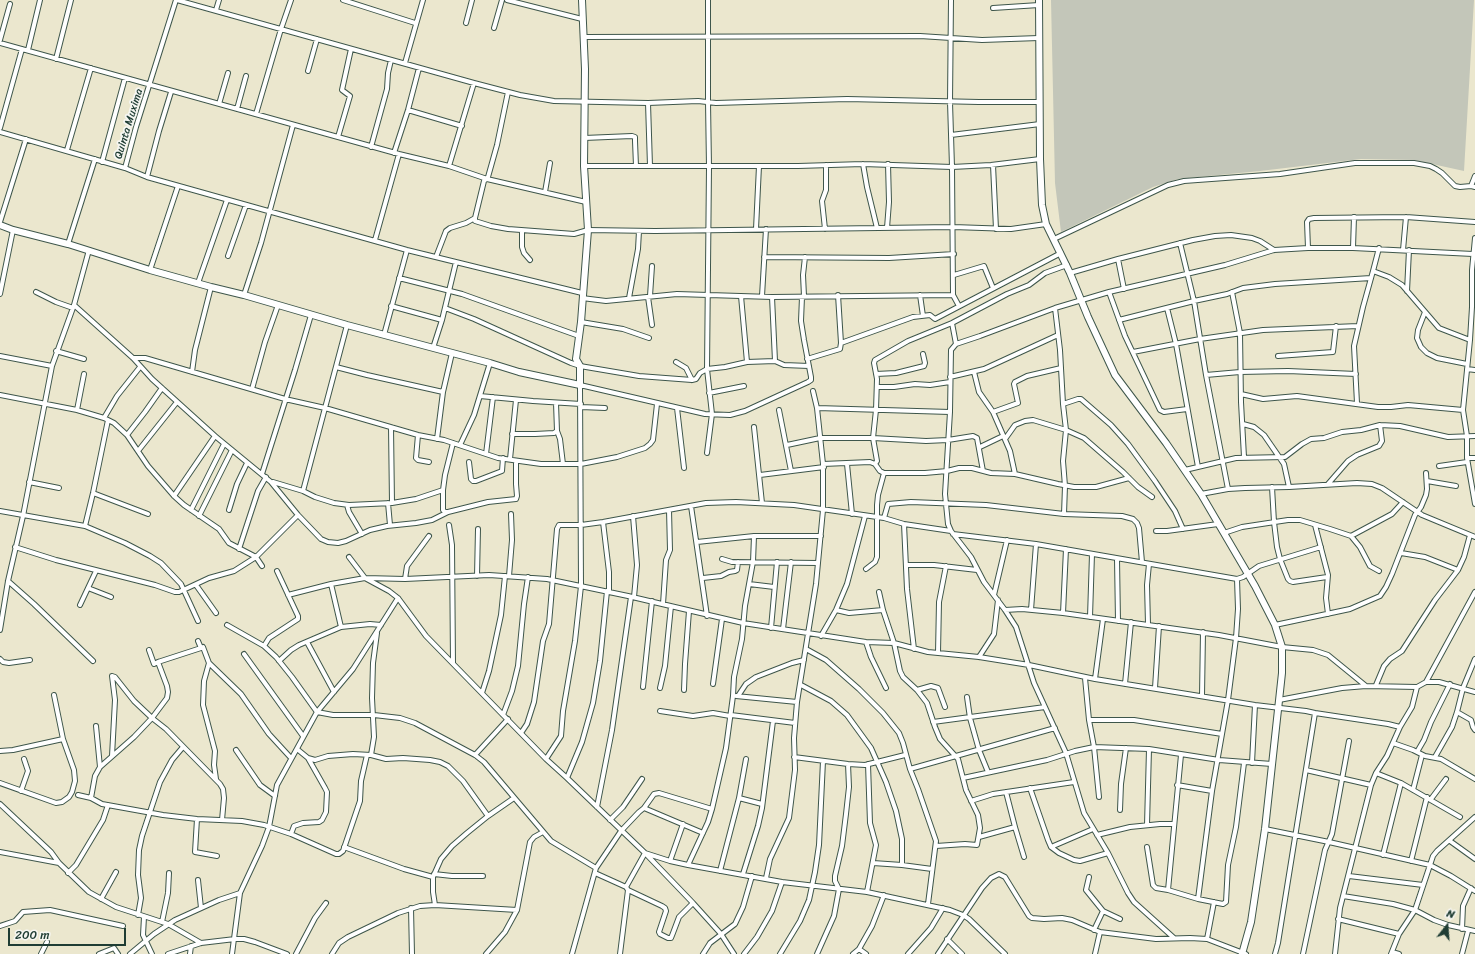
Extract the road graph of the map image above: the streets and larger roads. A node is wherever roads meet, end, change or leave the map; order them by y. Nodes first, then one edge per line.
1 (40, 0) edge
2 (71, 0) edge
3 (176, 0) edge
4 (219, 0) edge
5 (291, 0) edge
6 (343, 0) edge
7 (423, 0) edge
8 (472, 0) edge
9 (502, 0) edge
10 (506, 0) edge
11 (582, 0) edge
12 (708, 0) edge
13 (951, 0) edge
14 (1039, 2) edge
15 (10, 4) dead end
16 (993, 8) dead end
17 (216, 10) junction
18 (582, 19) junction
19 (416, 23) junction
20 (466, 23) dead end
21 (494, 28) dead end
22 (280, 29) junction
23 (708, 36) junction
24 (584, 37) junction
25 (950, 37) junction
26 (1039, 38) junction
27 (317, 39) junction
28 (0, 40) edge
29 (0, 43) edge
30 (22, 49) junction
31 (351, 49) junction
32 (28, 50) junction
33 (56, 59) junction
34 (392, 60) junction
35 (405, 63) junction
36 (90, 68) junction
37 (419, 68) junction
38 (308, 71) dead end
39 (228, 74) dead end
40 (246, 76) dead end
41 (125, 78) junction
42 (474, 83) junction
43 (150, 85) junction
44 (172, 92) junction
45 (508, 92) junction
46 (585, 101) junction
47 (708, 102) junction
48 (950, 102) junction
49 (1040, 102) junction
50 (648, 103) junction
51 (219, 104) junction
52 (237, 109) junction
53 (408, 110) junction
54 (256, 114) junction
55 (1040, 124) junction
56 (293, 125) junction
57 (462, 126) junction
58 (0, 128) edge
59 (0, 132) edge
60 (951, 135) junction
61 (338, 137) junction
62 (584, 138) junction
63 (26, 139) junction
64 (371, 147) junction
65 (66, 150) junction
66 (394, 153) junction
67 (399, 154) junction
68 (95, 159) junction
69 (1040, 159) junction
70 (102, 162) junction
71 (550, 163) dead end
72 (863, 164) junction
73 (888, 164) junction
74 (826, 165) junction
75 (993, 165) junction
76 (449, 166) junction
77 (584, 166) junction
78 (636, 166) junction
79 (650, 166) junction
80 (759, 166) junction
81 (709, 167) junction
82 (952, 167) junction
83 (125, 168) junction
84 (1475, 176) edge
85 (147, 177) junction
86 (487, 179) junction
87 (178, 186) junction
88 (1473, 187) edge
89 (545, 192) junction
90 (227, 200) junction
91 (586, 202) junction
92 (246, 205) junction
93 (270, 211) junction
94 (1354, 217) junction
95 (1406, 217) junction
96 (475, 218) junction
97 (1475, 222) edge
98 (0, 224) edge
99 (1046, 224) junction
100 (953, 227) junction
101 (877, 228) junction
102 (887, 228) junction
103 (766, 229) junction
104 (825, 229) junction
105 (996, 229) junction
106 (12, 230) junction
107 (588, 230) junction
108 (708, 230) junction
109 (756, 230) junction
110 (522, 231) junction
111 (639, 231) junction
112 (1475, 238) edge
113 (1054, 239) junction
114 (375, 240) junction
115 (1180, 243) junction
116 (68, 244) junction
117 (1308, 248) junction
118 (1353, 248) junction
119 (1379, 248) junction
120 (89, 250) junction
121 (407, 250) junction
122 (1274, 250) junction
123 (1403, 250) junction
124 (1410, 250) junction
125 (954, 254) junction
126 (1473, 254) junction
127 (228, 256) dead end
128 (436, 257) junction
129 (764, 257) junction
130 (805, 257) junction
131 (1064, 259) junction
132 (1118, 259) junction
133 (530, 260) dead end
134 (456, 262) junction
135 (652, 266) dead end
136 (150, 270) junction
137 (1373, 271) junction
138 (1070, 273) junction
139 (1188, 273) junction
140 (954, 275) junction
141 (400, 278) junction
142 (1371, 278) junction
143 (198, 283) junction
144 (211, 287) junction
145 (993, 288) junction
146 (1124, 289) junction
147 (450, 290) junction
148 (1407, 290) junction
149 (36, 292) dead end
150 (1109, 292) junction
151 (1232, 292) junction
152 (0, 294) edge
153 (244, 294) junction
154 (582, 295) junction
155 (707, 295) junction
156 (838, 295) junction
157 (920, 295) junction
158 (953, 295) junction
159 (649, 296) junction
160 (741, 296) junction
161 (762, 296) junction
162 (772, 296) junction
163 (803, 296) junction
164 (629, 298) junction
165 (1081, 301) junction
166 (1194, 301) junction
167 (278, 305) junction
168 (391, 306) junction
169 (959, 306) junction
170 (1473, 306) edge
171 (74, 307) junction
172 (445, 308) junction
173 (1054, 308) junction
174 (1167, 308) junction
175 (1425, 312) junction
176 (311, 315) junction
177 (923, 316) junction
178 (442, 320) junction
179 (1119, 320) junction
180 (581, 322) junction
181 (952, 323) junction
182 (347, 325) junction
183 (652, 325) dead end
184 (1336, 326) junction
185 (1358, 326) junction
186 (1240, 333) junction
187 (384, 335) junction
188 (1058, 335) junction
189 (579, 336) junction
190 (649, 338) dead end
191 (1200, 339) junction
192 (1470, 340) junction
193 (841, 343) junction
194 (956, 344) junction
195 (1176, 344) junction
196 (433, 348) junction
197 (56, 351) junction
198 (1133, 352) junction
199 (452, 353) junction
200 (923, 354) dead end
201 (0, 356) edge
202 (1278, 356) dead end
203 (133, 358) junction
204 (84, 359) dead end
205 (808, 359) junction
206 (775, 361) junction
207 (490, 362) junction
208 (676, 362) dead end
209 (747, 362) junction
210 (52, 366) junction
211 (580, 366) junction
212 (809, 366) junction
213 (1467, 366) junction
214 (140, 367) junction
215 (336, 367) junction
216 (1061, 368) junction
217 (707, 369) junction
218 (1475, 370) edge
219 (192, 372) junction
220 (974, 372) junction
221 (1240, 372) junction
222 (84, 374) dead end
223 (876, 374) junction
224 (1356, 374) junction
225 (1206, 375) junction
226 (692, 380) junction
227 (950, 380) junction
228 (580, 385) junction
229 (744, 386) dead end
230 (876, 387) junction
231 (162, 388) junction
232 (252, 388) junction
233 (813, 391) dead end
234 (443, 392) junction
235 (709, 393) junction
236 (1241, 394) junction
237 (0, 395) edge
238 (480, 396) junction
239 (493, 398) junction
240 (285, 399) junction
241 (516, 400) junction
242 (177, 402) junction
243 (44, 403) junction
244 (556, 403) junction
245 (1357, 403) junction
246 (657, 404) junction
247 (1062, 404) junction
248 (581, 406) junction
249 (325, 408) junction
250 (605, 408) dead end
251 (677, 408) junction
252 (817, 408) junction
253 (1187, 409) junction
254 (77, 410) junction
255 (779, 410) dead end
256 (876, 410) junction
257 (1463, 410) junction
258 (950, 412) junction
259 (993, 412) junction
260 (712, 414) junction
261 (106, 419) junction
262 (1243, 424) junction
263 (1380, 425) junction
264 (754, 427) dead end
265 (391, 428) junction
266 (1066, 430) junction
267 (557, 431) junction
268 (512, 434) junction
269 (127, 435) junction
270 (418, 435) junction
271 (215, 436) junction
272 (1467, 436) junction
273 (1475, 436) edge
274 (437, 438) junction
275 (820, 438) junction
276 (873, 438) junction
277 (1004, 438) junction
278 (948, 440) junction
279 (453, 443) junction
280 (224, 444) junction
281 (460, 445) junction
282 (787, 445) junction
283 (980, 447) junction
284 (232, 450) junction
285 (138, 451) junction
286 (707, 453) dead end
287 (486, 454) junction
288 (1244, 457) junction
289 (503, 458) junction
290 (1279, 458) junction
291 (1475, 458) edge
292 (510, 459) junction
293 (1467, 460) junction
294 (516, 461) junction
295 (1222, 461) junction
296 (247, 462) junction
297 (429, 462) dead end
298 (469, 462) dead end
299 (563, 464) junction
300 (581, 464) junction
301 (847, 464) junction
302 (875, 464) junction
303 (824, 465) junction
304 (1439, 466) dead end
305 (1198, 467) junction
306 (684, 468) dead end
307 (1185, 470) junction
308 (791, 471) junction
309 (947, 471) junction
310 (983, 471) junction
311 (884, 473) junction
312 (1426, 473) dead end
313 (262, 474) junction
314 (1015, 474) junction
315 (760, 475) junction
316 (266, 477) junction
317 (1129, 478) junction
318 (1427, 481) junction
319 (29, 482) junction
320 (271, 482) junction
321 (1328, 484) junction
322 (1065, 486) junction
323 (1456, 486) dead end
324 (1272, 487) junction
325 (1289, 487) junction
326 (59, 488) dead end
327 (1228, 489) junction
328 (443, 490) junction
329 (303, 491) junction
330 (93, 494) junction
331 (1201, 494) junction
332 (174, 496) junction
333 (1152, 497) dead end
334 (762, 502) junction
335 (1403, 502) junction
336 (390, 503) junction
337 (946, 503) junction
338 (347, 504) junction
339 (1475, 504) edge
340 (691, 506) junction
341 (191, 510) junction
342 (230, 510) dead end
343 (669, 510) junction
344 (823, 510) junction
345 (0, 511) edge
346 (448, 512) junction
347 (1417, 512) junction
348 (148, 514) dead end
349 (511, 514) dead end
350 (852, 514) junction
351 (1064, 514) junction
352 (298, 515) junction
353 (23, 516) junction
354 (199, 516) junction
355 (633, 516) junction
356 (866, 516) junction
357 (877, 518) junction
358 (884, 518) junction
359 (603, 522) junction
360 (1274, 522) junction
361 (904, 524) junction
362 (1218, 524) junction
363 (1315, 524) junction
364 (390, 525) junction
365 (449, 525) dead end
366 (581, 525) junction
367 (85, 526) junction
368 (478, 529) dead end
369 (1183, 529) junction
370 (1156, 531) dead end
371 (952, 532) junction
372 (1224, 533) junction
373 (362, 534) junction
374 (429, 536) dead end
375 (754, 536) junction
376 (821, 536) junction
377 (1351, 536) junction
378 (1473, 536) edge
379 (1007, 540) junction
380 (697, 542) junction
381 (1036, 544) junction
382 (15, 546) junction
383 (1321, 547) junction
384 (239, 548) junction
385 (1066, 549) junction
386 (1401, 553) junction
387 (1092, 554) junction
388 (349, 557) dead end
389 (256, 558) junction
390 (1117, 558) junction
391 (722, 559) dead end
392 (1280, 560) junction
393 (738, 562) junction
394 (753, 562) junction
395 (777, 562) junction
396 (791, 562) junction
397 (1142, 562) junction
398 (818, 563) junction
399 (1149, 564) junction
400 (907, 565) junction
401 (262, 566) dead end
402 (946, 566) junction
403 (866, 569) dead end
404 (977, 570) junction
405 (1458, 570) junction
406 (96, 571) junction
407 (277, 571) dead end
408 (1379, 571) dead end
409 (1248, 573) junction
410 (477, 576) junction
411 (507, 576) junction
412 (452, 577) junction
413 (528, 577) junction
414 (1327, 577) junction
415 (365, 578) junction
416 (703, 578) junction
417 (1237, 578) junction
418 (404, 579) junction
419 (552, 580) junction
420 (8, 581) junction
421 (331, 584) junction
422 (749, 584) junction
423 (196, 585) junction
424 (581, 586) junction
425 (774, 587) junction
426 (88, 588) junction
427 (184, 591) junction
428 (608, 592) junction
429 (879, 592) dead end
430 (1475, 592) edge
431 (288, 595) junction
432 (994, 595) junction
433 (111, 597) dead end
434 (633, 597) junction
435 (398, 598) junction
436 (998, 600) junction
437 (652, 601) junction
438 (663, 604) junction
439 (80, 605) dead end
440 (671, 606) junction
441 (836, 610) junction
442 (883, 610) junction
443 (1005, 610) junction
444 (1031, 610) junction
445 (689, 611) junction
446 (216, 613) dead end
447 (1063, 613) junction
448 (1328, 614) junction
449 (707, 616) junction
450 (1090, 617) junction
451 (722, 619) junction
452 (1103, 619) junction
453 (0, 621) edge
454 (198, 621) dead end
455 (1118, 621) junction
456 (1131, 622) junction
457 (743, 623) junction
458 (1148, 624) junction
459 (227, 625) dead end
460 (1275, 625) junction
461 (381, 626) junction
462 (1159, 626) junction
463 (341, 628) junction
464 (771, 628) junction
465 (0, 630) edge
466 (783, 630) junction
467 (378, 631) junction
468 (1203, 632) junction
469 (808, 634) junction
470 (821, 636) junction
471 (1236, 638) junction
472 (198, 640) dead end
473 (307, 642) junction
474 (866, 642) junction
475 (894, 643) junction
476 (264, 646) junction
477 (1282, 647) junction
478 (201, 648) junction
479 (806, 649) junction
480 (914, 649) junction
481 (149, 650) dead end
482 (938, 653) junction
483 (244, 654) dead end
484 (979, 656) junction
485 (1475, 659) edge
486 (0, 660) edge
487 (30, 660) dead end
488 (804, 660) junction
489 (93, 661) dead end
490 (279, 661) junction
491 (158, 662) junction
492 (209, 663) junction
493 (453, 663) junction
494 (1029, 665) junction
495 (1085, 678) junction
496 (1095, 679) junction
497 (1426, 682) junction
498 (713, 684) dead end
499 (1125, 684) junction
500 (1450, 684) junction
501 (801, 685) junction
502 (1366, 686) junction
503 (1376, 686) junction
504 (643, 687) dead end
505 (1418, 687) junction
506 (660, 688) dead end
507 (886, 688) dead end
508 (1155, 688) junction
509 (1463, 688) junction
510 (684, 690) dead end
511 (917, 690) junction
512 (334, 692) junction
513 (1475, 692) edge
514 (482, 693) junction
515 (54, 695) dead end
516 (736, 696) junction
517 (1202, 696) junction
518 (967, 697) dead end
519 (1228, 700) junction
520 (1279, 700) junction
521 (797, 702) junction
522 (1255, 705) junction
523 (945, 707) dead end
524 (1045, 707) junction
525 (1278, 708) junction
526 (660, 711) dead end
527 (317, 712) junction
528 (1457, 712) junction
529 (1315, 713) junction
530 (374, 715) junction
531 (503, 715) junction
532 (730, 715) junction
533 (152, 718) junction
534 (970, 718) junction
535 (508, 719) junction
536 (773, 720) junction
537 (1089, 720) junction
538 (795, 722) junction
539 (933, 722) junction
540 (96, 726) dead end
541 (1400, 727) junction
542 (1055, 728) junction
543 (1475, 730) edge
544 (521, 733) junction
545 (1222, 734) junction
546 (303, 736) junction
547 (63, 739) junction
548 (1349, 741) dead end
549 (1393, 743) junction
550 (183, 747) junction
551 (1094, 747) junction
552 (1126, 748) junction
553 (296, 749) junction
554 (1149, 749) junction
555 (236, 750) dead end
556 (979, 750) junction
557 (0, 751) edge
558 (1417, 752) junction
559 (1066, 753) junction
560 (369, 755) junction
561 (475, 755) junction
562 (905, 755) junction
563 (1181, 755) junction
564 (1422, 755) junction
565 (112, 756) junction
566 (955, 756) junction
567 (794, 757) junction
568 (1435, 757) junction
569 (291, 758) junction
570 (308, 758) junction
571 (24, 759) dead end
572 (546, 759) junction
573 (746, 759) dead end
574 (1219, 760) junction
575 (823, 761) junction
576 (878, 762) junction
577 (1244, 763) junction
578 (1252, 763) junction
579 (848, 764) junction
580 (868, 764) junction
581 (1272, 764) junction
582 (100, 767) junction
583 (910, 769) junction
584 (1306, 770) junction
585 (988, 772) junction
586 (1376, 773) junction
587 (1342, 777) junction
588 (567, 778) junction
589 (963, 778) junction
590 (216, 779) junction
591 (642, 779) dead end
592 (1446, 779) dead end
593 (1475, 779) edge
594 (1074, 782) junction
595 (0, 783) edge
596 (1401, 783) junction
597 (1177, 785) junction
598 (1371, 785) junction
599 (1030, 788) junction
600 (21, 790) junction
601 (1413, 790) junction
602 (1212, 791) junction
603 (1006, 792) junction
604 (78, 795) dead end
605 (275, 796) junction
606 (1099, 797) dead end
607 (91, 798) junction
608 (514, 798) junction
609 (739, 798) junction
610 (1429, 798) junction
611 (971, 801) junction
612 (0, 804) edge
613 (762, 804) junction
614 (108, 805) junction
615 (597, 807) junction
616 (644, 808) junction
617 (712, 809) junction
618 (1120, 810) dead end
619 (149, 812) junction
620 (488, 816) junction
621 (1460, 817) dead end
622 (1475, 817) edge
623 (197, 819) junction
624 (222, 820) junction
625 (610, 820) junction
626 (683, 824) junction
627 (1174, 824) junction
628 (1147, 825) junction
629 (270, 827) junction
630 (1014, 827) junction
631 (1093, 829) junction
632 (1265, 829) junction
633 (621, 830) junction
634 (543, 832) junction
635 (703, 833) junction
636 (291, 834) junction
637 (1296, 835) junction
638 (1097, 836) junction
639 (980, 837) junction
640 (1450, 841) junction
641 (1329, 842) junction
642 (936, 846) junction
643 (1052, 846) junction
644 (344, 847) junction
645 (1147, 847) dead end
646 (1356, 848) junction
647 (0, 852) edge
648 (645, 853) junction
649 (1108, 853) junction
650 (1383, 855) junction
651 (217, 856) dead end
652 (1024, 857) dead end
653 (1475, 859) edge
654 (1411, 861) junction
655 (670, 862) junction
656 (59, 863) junction
657 (873, 863) junction
658 (688, 865) junction
659 (902, 865) junction
660 (1430, 865) junction
661 (932, 869) junction
662 (595, 871) junction
663 (720, 871) junction
664 (116, 872) dead end
665 (68, 873) junction
666 (169, 873) dead end
667 (743, 874) junction
668 (434, 876) junction
669 (484, 876) dead end
670 (752, 876) junction
671 (1349, 876) junction
672 (1089, 877) dead end
673 (766, 878) junction
674 (198, 880) dead end
675 (782, 882) junction
676 (812, 885) junction
677 (1423, 885) junction
678 (627, 889) junction
679 (839, 889) junction
680 (1473, 889) edge
681 (1168, 890) junction
682 (867, 892) junction
683 (240, 893) junction
684 (884, 895) junction
685 (1343, 896) junction
686 (1198, 898) junction
687 (101, 899) junction
688 (326, 902) dead end
689 (1214, 902) junction
690 (693, 903) junction
691 (928, 904) junction
692 (435, 905) junction
693 (201, 908) junction
694 (411, 908) junction
695 (943, 908) junction
696 (517, 910) junction
697 (1415, 910) junction
698 (1103, 911) junction
699 (138, 915) junction
700 (964, 915) junction
701 (144, 917) junction
702 (1120, 919) dead end
703 (1338, 919) junction
704 (162, 922) junction
705 (168, 924) junction
706 (0, 926) edge
707 (123, 926) dead end
708 (1462, 929) junction
709 (1094, 930) junction
710 (1468, 930) junction
711 (1100, 932) junction
712 (1475, 932) edge
713 (721, 934) junction
714 (1399, 934) junction
715 (1174, 938) junction
716 (235, 939) junction
717 (947, 939) junction
718 (1207, 939) junction
719 (145, 940) junction
720 (47, 942) dead end
721 (201, 943) junction
722 (191, 946) junction
723 (859, 949) junction
724 (1392, 953) edge
725 (41, 954) edge
726 (99, 954) edge
727 (118, 954) edge
728 (130, 954) edge
729 (152, 954) edge
730 (168, 954) edge
731 (190, 954) edge
732 (232, 954) edge
733 (287, 954) edge
734 (296, 954) edge
735 (332, 954) edge
736 (412, 954) edge
737 (486, 954) edge
738 (572, 954) edge
739 (620, 954) edge
740 (703, 954) edge
741 (734, 954) edge
742 (744, 954) edge
743 (780, 954) edge
744 (817, 954) edge
745 (853, 954) edge
746 (866, 954) edge
747 (908, 954) edge
748 (938, 954) edge
749 (962, 954) edge
750 (1005, 954) edge
751 (1094, 954) edge
752 (1243, 954) edge
753 (1275, 954) edge
754 (1303, 954) edge
755 (1335, 954) edge
756 (1399, 954) edge
757 (1462, 954) edge

1 - 32 street
2 - 33 street
3 - 17 street
3 - 43 street, Quinta Muxima
4 - 17 street
5 - 22 street
6 - 19 street
7 - 19 street
8 - 20 street
9 - 21 street
10 - 18 street
11 - 18 street
12 - 23 street
13 - 25 street
14 - 16 street
14 - 26 street
15 - 28 street
17 - 22 street
18 - 24 street
19 - 35 street
22 - 27 street
22 - 54 street
23 - 24 street
23 - 25 street
23 - 47 street
24 - 46 street
25 - 26 street
25 - 48 street
26 - 49 street
27 - 31 street
27 - 38 street
29 - 30 street
30 - 32 street
30 - 58 street
31 - 34 street
31 - 61 street
32 - 33 street
33 - 36 street
34 - 35 street
34 - 64 street
35 - 37 street
36 - 41 street
36 - 65 street
37 - 42 street
37 - 53 street
39 - 51 street
40 - 52 street
41 - 43 street
41 - 70 street
42 - 45 street
42 - 57 street
43 - 44 street
43 - 83 street, Quinta Muxima
44 - 51 street
44 - 85 street
45 - 46 street
45 - 86 street
46 - 50 street
46 - 62 street
47 - 48 street
47 - 50 street
47 - 81 street
48 - 49 street
48 - 60 street
49 - 55 street
50 - 79 street
51 - 52 street
52 - 54 street
53 - 57 street
53 - 66 street
54 - 56 street
55 - 60 street
55 - 69 street
56 - 61 street
56 - 93 street
57 - 76 street
59 - 63 street
60 - 82 street
61 - 64 street
62 - 77 street
62 - 78 street
63 - 65 street
63 - 98 street
64 - 66 street
65 - 68 street
66 - 67 street
67 - 76 street
67 - 114 street
68 - 70 street
68 - 116 street
69 - 75 street
69 - 99 street
70 - 83 street
71 - 89 street
72 - 73 street
72 - 74 street
72 - 101 street
73 - 82 street
73 - 102 street
74 - 80 street
74 - 104 street
75 - 82 street
75 - 105 street
76 - 86 street
77 - 78 street
77 - 91 street
78 - 79 street
79 - 81 street
80 - 81 street
80 - 109 street
81 - 108 street
82 - 100 street
83 - 85 street
84 - 88 street
85 - 87 street
86 - 89 street
86 - 96 street
87 - 90 street
87 - 136 street
88 - 113 street
89 - 91 street
90 - 92 street
90 - 143 street
91 - 107 street
92 - 93 street
92 - 127 street
93 - 114 street
93 - 153 street
94 - 95 street
94 - 117 street
94 - 118 street
95 - 97 street
95 - 123 street
96 - 110 street
96 - 128 street
98 - 106 street
99 - 105 street
99 - 113 street
100 - 102 street
100 - 105 street
100 - 125 street
101 - 102 street
101 - 104 street
103 - 104 street
103 - 109 street
103 - 129 street
106 - 116 street
106 - 152 street
107 - 110 street
107 - 111 street
107 - 154 street
108 - 109 street
108 - 111 street
108 - 155 street
110 - 133 street
111 - 164 street
112 - 126 street
113 - 131 street
114 - 121 street
115 - 122 street
115 - 132 street
115 - 139 street
116 - 120 street
117 - 118 street
117 - 122 street
118 - 119 street
119 - 123 street
119 - 137 street
120 - 136 street
120 - 171 street
121 - 128 street
121 - 141 street
122 - 139 street
123 - 124 street
124 - 126 street
124 - 148 street
125 - 130 street
125 - 140 street
126 - 170 street
128 - 134 street
129 - 130 street
129 - 161 street
130 - 163 street
131 - 138 street
131 - 145 street
131 - 181 street
132 - 138 street
132 - 146 street
134 - 147 street
134 - 154 street
135 - 159 street
136 - 143 street
137 - 142 street
137 - 148 street
138 - 165 street
139 - 146 street
139 - 166 street
140 - 145 street
140 - 158 street
141 - 147 street
141 - 168 street
142 - 151 street
142 - 185 street
143 - 144 street
144 - 153 street
144 - 219 street
145 - 169 street
146 - 150 street
147 - 172 street
147 - 189 street
148 - 175 street
149 - 171 street
150 - 165 street
150 - 179 street
151 - 166 street
151 - 186 street
153 - 167 street
154 - 164 street
154 - 180 street
155 - 159 street
155 - 160 street
155 - 217 street
156 - 157 street
156 - 163 street
156 - 193 street
157 - 158 street
157 - 177 street
158 - 169 street
159 - 164 street
159 - 183 street
160 - 161 street
160 - 209 street
161 - 162 street
162 - 163 street
162 - 206 street
163 - 205 street
165 - 173 street
165 - 307 street
166 - 174 street
166 - 191 street
167 - 176 street
167 - 232 street
168 - 178 street
168 - 187 street
169 - 177 street
170 - 192 street
171 - 197 street
171 - 203 street
172 - 178 street
172 - 211 street
173 - 188 street
173 - 194 street
174 - 179 street
174 - 195 street
175 - 192 street
175 - 213 street
176 - 182 street
176 - 240 street
177 - 193 street
178 - 196 street
179 - 198 street
180 - 189 street
180 - 190 street
181 - 194 street
181 - 223 street
182 - 187 street
182 - 215 street
184 - 185 street
184 - 186 street
184 - 202 street
185 - 224 street
186 - 191 street
186 - 221 street
187 - 196 street
188 - 216 street
188 - 220 street
189 - 211 street
191 - 195 street
191 - 225 street
192 - 213 street
193 - 205 street
194 - 227 street
195 - 198 street
195 - 253 street
196 - 199 street
197 - 204 street
197 - 210 street
198 - 253 street
199 - 207 street
199 - 234 street
200 - 223 street
201 - 210 street
203 - 214 street
203 - 219 street
205 - 212 street
206 - 209 street
206 - 212 street
207 - 228 street
207 - 238 street
208 - 226 street
209 - 217 street
210 - 243 street
211 - 226 street
211 - 228 street
212 - 260 street
213 - 218 street
213 - 257 street
214 - 231 street
214 - 261 street
215 - 234 street
215 - 249 street
216 - 247 street
216 - 259 street
217 - 226 street
217 - 235 street
219 - 232 street
220 - 227 street
220 - 259 street
221 - 224 street
221 - 225 street
221 - 236 street
222 - 254 street
223 - 230 street
224 - 245 street
225 - 295 street
227 - 230 street
227 - 258 street
228 - 246 street
228 - 248 street
229 - 235 street
230 - 256 street
231 - 242 street
231 - 269 street
232 - 240 street
233 - 252 street
234 - 274 street
235 - 260 street
236 - 245 street
236 - 262 street
237 - 243 street
238 - 239 street
238 - 281 street
239 - 241 street
239 - 287 street
240 - 249 street
240 - 313 street
241 - 244 street
241 - 268 street
242 - 271 street
242 - 285 street
243 - 254 street
243 - 319 street
244 - 248 street
244 - 267 street
245 - 257 street
246 - 251 street
246 - 300 street
247 - 266 street
247 - 369 street
248 - 250 street
248 - 300 street
249 - 265 street
249 - 329 street
251 - 260 street
251 - 306 street
252 - 256 street
252 - 275 street
253 - 305 street
254 - 261 street
255 - 282 street
256 - 258 street
256 - 276 street
257 - 272 street
258 - 278 street
259 - 277 street
260 - 286 street
261 - 269 street
261 - 330 street
262 - 288 street
262 - 290 street
263 - 272 street
263 - 290 street
263 - 321 street
264 - 315 street
265 - 270 street
265 - 336 street
266 - 277 street
266 - 317 street
266 - 322 street
267 - 268 street
267 - 299 street
268 - 292 street
269 - 285 street
270 - 274 street
270 - 297 street
271 - 280 street
271 - 332 street
272 - 273 street
272 - 293 street
274 - 279 street
275 - 276 street
275 - 282 street
275 - 303 street
276 - 278 street
276 - 302 street
277 - 283 street
277 - 314 street
278 - 283 street
278 - 309 street
279 - 281 street
279 - 328 street
280 - 284 street
280 - 341 street
281 - 287 street
282 - 308 street
283 - 310 street
284 - 296 street
284 - 354 street
285 - 332 street
287 - 289 street
288 - 290 street
288 - 295 street
289 - 292 street
289 - 298 street
290 - 325 street
291 - 293 street
292 - 294 street
293 - 304 street
293 - 339 street
294 - 299 street
294 - 346 street
295 - 305 street
295 - 327 street
296 - 313 street
296 - 342 street
299 - 300 street
300 - 366 street
301 - 302 street
301 - 303 street
301 - 350 street
302 - 311 street
303 - 308 street
303 - 344 street
305 - 307 street
307 - 331 street
308 - 315 street
309 - 310 street
309 - 311 street
309 - 337 street
310 - 314 street
311 - 357 street
312 - 318 street
313 - 316 street
314 - 322 street
315 - 334 street
316 - 320 street
316 - 384 street
317 - 322 street
317 - 333 street
318 - 323 street
318 - 347 street
319 - 326 street
319 - 353 street
320 - 329 street
320 - 352 street
321 - 325 street
321 - 335 street
322 - 351 street
324 - 325 street
324 - 327 street
324 - 360 street
327 - 331 street
328 - 336 street
328 - 346 street
329 - 338 street
330 - 348 street
330 - 367 street
331 - 362 street
332 - 341 street
334 - 340 street
334 - 344 street
335 - 347 street
335 - 377 street
336 - 338 street
336 - 364 street
337 - 351 street
337 - 358 street
337 - 371 street
338 - 373 street
340 - 343 street
340 - 380 street
341 - 354 street
343 - 355 street
343 - 438 street
344 - 350 street
344 - 376 street
345 - 353 street
346 - 364 street
347 - 378 street
347 - 386 street
349 - 411 street
350 - 356 street
351 - 397 street
352 - 373 street
352 - 389 street
353 - 367 street
353 - 382 street
354 - 384 street
355 - 359 street
355 - 434 street
356 - 357 street
356 - 441 street
357 - 358 street
357 - 403 street
358 - 361 street
359 - 366 street
359 - 428 street
360 - 363 street
360 - 372 street
360 - 392 street
361 - 371 street
361 - 400 street
362 - 369 street
362 - 372 street
363 - 377 street
363 - 383 street
364 - 373 street
365 - 412 street
366 - 419 street
366 - 424 street
367 - 427 street
368 - 410 street
369 - 370 street
371 - 379 street
371 - 404 street
372 - 409 street
374 - 418 street
375 - 376 street
375 - 380 street
375 - 394 street
376 - 398 street
377 - 408 street
378 - 405 street
379 - 381 street
379 - 432 street
380 - 416 street
381 - 385 street
381 - 444 street
382 - 406 street
382 - 420 street
383 - 392 street
383 - 414 street
384 - 389 street
385 - 387 street
385 - 447 street
386 - 405 street
386 - 448 street
387 - 390 street
387 - 450 street
388 - 415 street
389 - 401 street
389 - 423 street
390 - 397 street
390 - 455 street
391 - 393 street
392 - 409 street
392 - 414 street
393 - 394 street
393 - 416 street
394 - 395 street
394 - 422 street
395 - 396 street
395 - 425 street
396 - 398 street
396 - 466 street
397 - 399 street
398 - 469 street
399 - 417 street
399 - 458 street
400 - 402 street
400 - 480 street
402 - 404 street
402 - 482 street
404 - 432 street
405 - 503 street
406 - 426 street
406 - 427 street
407 - 431 street
409 - 417 street
409 - 460 street
410 - 411 street
410 - 412 street
411 - 413 street
411 - 514 street
412 - 418 street
412 - 493 street
413 - 419 street
413 - 531 street
414 - 448 street
415 - 418 street
415 - 421 street
415 - 435 street
416 - 449 street
417 - 471 street
419 - 424 street
419 - 544 street
420 - 453 street
420 - 489 street
421 - 431 street
421 - 463 street
422 - 425 street
422 - 457 street
423 - 427 street
423 - 446 street
424 - 428 street
424 - 572 street
425 - 464 street
426 - 433 street
426 - 439 street
427 - 454 street
428 - 434 street
428 - 588 street
429 - 442 street
430 - 497 street
431 - 476 street
432 - 436 street
434 - 437 street
434 - 615 street
435 - 461 street
435 - 493 street
436 - 443 street
436 - 484 street
437 - 438 street
437 - 504 street
438 - 440 street
440 - 445 street
440 - 506 street
441 - 442 street
441 - 470 street
442 - 475 street
443 - 444 street
443 - 494 street
444 - 447 street
445 - 449 street
445 - 510 street
447 - 450 street
448 - 460 street
449 - 451 street
450 - 452 street
451 - 457 street
451 - 498 street
452 - 455 street
452 - 496 street
453 - 465 street
455 - 456 street
456 - 458 street
456 - 499 street
457 - 464 street
457 - 516 street
458 - 462 street
459 - 476 street
460 - 477 street
461 - 463 street
461 - 467 street
462 - 468 street
462 - 508 street
463 - 473 street
464 - 466 street
466 - 469 street
467 - 512 street
467 - 530 street
468 - 471 street
468 - 517 street
469 - 470 street
469 - 479 street
470 - 474 street
471 - 477 street
471 - 519 street
472 - 478 street
473 - 490 street
473 - 512 street
474 - 475 street
474 - 507 street
475 - 480 street
475 - 511 street
476 - 490 street
477 - 502 street
477 - 520 street
478 - 491 street
478 - 492 street
479 - 488 street
479 - 562 street
480 - 482 street
481 - 491 street
482 - 484 street
483 - 546 street
484 - 494 street
485 - 509 street
486 - 487 street
488 - 501 street
488 - 516 street
490 - 527 street
491 - 533 street
492 - 569 street
492 - 590 street
493 - 514 street
494 - 495 street
494 - 524 street
495 - 496 street
495 - 537 street
496 - 499 street
497 - 500 street
497 - 505 street
499 - 508 street
500 - 509 street
500 - 558 street
501 - 521 street
501 - 576 street
502 - 503 street
502 - 520 street
503 - 505 street
505 - 541 street
508 - 517 street
509 - 513 street
509 - 528 street
511 - 523 street
511 - 539 street
512 - 527 street
514 - 531 street
515 - 547 street
516 - 521 street
516 - 532 street
517 - 519 street
518 - 534 street
519 - 522 street
519 - 545 street
520 - 525 street
521 - 538 street
522 - 525 street
522 - 578 street
524 - 534 street
524 - 542 street
525 - 529 street
525 - 581 street
526 - 532 street
527 - 530 street
527 - 546 street
528 - 543 street
528 - 568 street
529 - 541 street
529 - 584 street
530 - 560 street
530 - 561 street
531 - 535 street
532 - 536 street
532 - 617 street
533 - 550 street
533 - 565 street
533 - 565 street
534 - 539 street
534 - 556 street
535 - 544 street
535 - 561 street
536 - 538 street
536 - 613 street
537 - 545 street
537 - 551 street
538 - 567 street
539 - 566 street
540 - 582 street
541 - 549 street
542 - 556 street
542 - 559 street
544 - 572 street
545 - 574 street
546 - 553 street
547 - 557 street
547 - 600 street
548 - 587 street
549 - 558 street
549 - 586 street
550 - 590 street
550 - 619 street
551 - 552 street
551 - 559 street
551 - 606 street
552 - 554 street
552 - 618 street
553 - 569 street
553 - 570 street
554 - 563 street
554 - 628 street
555 - 605 street
556 - 566 street
556 - 585 street
558 - 564 street
559 - 585 street
559 - 594 street
560 - 570 street
560 - 620 street
560 - 644 street
561 - 608 street
562 - 576 street
562 - 583 street
563 - 574 street
563 - 597 street
564 - 568 street
564 - 601 street
565 - 582 street
566 - 583 street
566 - 589 street
567 - 575 street
567 - 673 street
568 - 593 street
569 - 605 street
570 - 636 street
571 - 600 street
572 - 588 street
573 - 609 street
574 - 577 street
574 - 602 street
575 - 579 street
575 - 676 street
576 - 580 street
576 - 659 street
577 - 578 street
577 - 689 street
578 - 581 street
579 - 580 street
579 - 679 street
580 - 657 street
581 - 632 street
582 - 607 street
583 - 642 street
584 - 587 street
584 - 637 street
585 - 589 street
586 - 596 street
586 - 598 street
587 - 598 street
587 - 641 street
588 - 615 street
589 - 611 street
590 - 624 street
591 - 625 street
592 - 610 street
594 - 599 street
594 - 631 street
595 - 600 street
596 - 601 street
596 - 650 street
597 - 602 street
597 - 627 street
598 - 646 street
599 - 603 street
599 - 643 street
601 - 610 street
602 - 686 street
603 - 611 street
603 - 630 street
604 - 607 street
605 - 629 street
607 - 614 street
608 - 620 street
608 - 634 street
609 - 613 street
609 - 663 street
610 - 621 street
610 - 654 street
611 - 639 street
612 - 656 street
613 - 667 street
614 - 619 street
614 - 665 street
615 - 625 street
616 - 617 street
616 - 626 street
616 - 633 street
617 - 635 street
619 - 623 street
619 - 699 street
620 - 668 street
622 - 640 street
623 - 624 street
623 - 651 street
624 - 629 street
625 - 633 street
626 - 635 street
626 - 655 street
627 - 628 street
627 - 681 street
628 - 638 street
629 - 636 street
629 - 683 street
630 - 639 street
630 - 652 street
631 - 638 street
631 - 643 street
632 - 637 street
632 - 752 street
633 - 648 street
633 - 662 street
634 - 662 street
634 - 696 street
635 - 658 street
636 - 644 street
637 - 641 street
637 - 753 street
638 - 649 street
639 - 642 street
640 - 653 street
640 - 660 street
641 - 646 street
641 - 754 street
642 - 661 street
643 - 649 street
644 - 668 street
645 - 681 street
646 - 650 street
646 - 671 street
647 - 656 street
648 - 655 street
648 - 678 street
648 - 690 street
649 - 715 street
650 - 654 street
654 - 660 street
655 - 658 street
656 - 665 street
657 - 659 street
657 - 682 street
658 - 663 street
659 - 661 street
660 - 677 street
660 - 680 street
661 - 691 street
662 - 678 street
662 - 738 street
663 - 667 street
664 - 687 street
665 - 687 street
666 - 704 street
667 - 670 street
668 - 669 street
668 - 692 street
670 - 673 street
670 - 713 street
671 - 677 street
671 - 685 street
672 - 698 street
673 - 675 street
674 - 693 street
675 - 676 street
675 - 742 street
676 - 679 street
676 - 743 street
677 - 697 street
678 - 690 street
678 - 739 street
679 - 682 street
679 - 744 street
680 - 708 street
681 - 686 street
682 - 684 street
683 - 693 street
683 - 716 street
684 - 691 street
684 - 723 street
685 - 697 street
685 - 703 street
686 - 689 street
687 - 699 street
688 - 734 street
689 - 718 street
690 - 713 street
691 - 695 street
692 - 694 street
692 - 696 street
693 - 705 street
694 - 735 street
694 - 736 street
695 - 700 street
695 - 747 street
696 - 737 street
697 - 708 street
697 - 714 street
698 - 702 street
698 - 709 street
699 - 701 street
700 - 709 street
700 - 717 street
700 - 750 street
701 - 704 street
701 - 719 street
703 - 714 street
703 - 755 street
704 - 705 street
705 - 719 street
705 - 721 street
706 - 707 street
708 - 710 street
709 - 711 street
710 - 712 street
710 - 757 street
711 - 715 street
711 - 751 street
713 - 740 street
713 - 741 street
714 - 724 street
715 - 718 street
716 - 721 street
716 - 732 street
716 - 733 street
717 - 748 street
717 - 749 street
718 - 752 street
719 - 728 street
719 - 729 street
720 - 725 street
721 - 722 street
722 - 730 street
722 - 731 street
723 - 745 street
723 - 746 street
724 - 756 street
726 - 727 street

